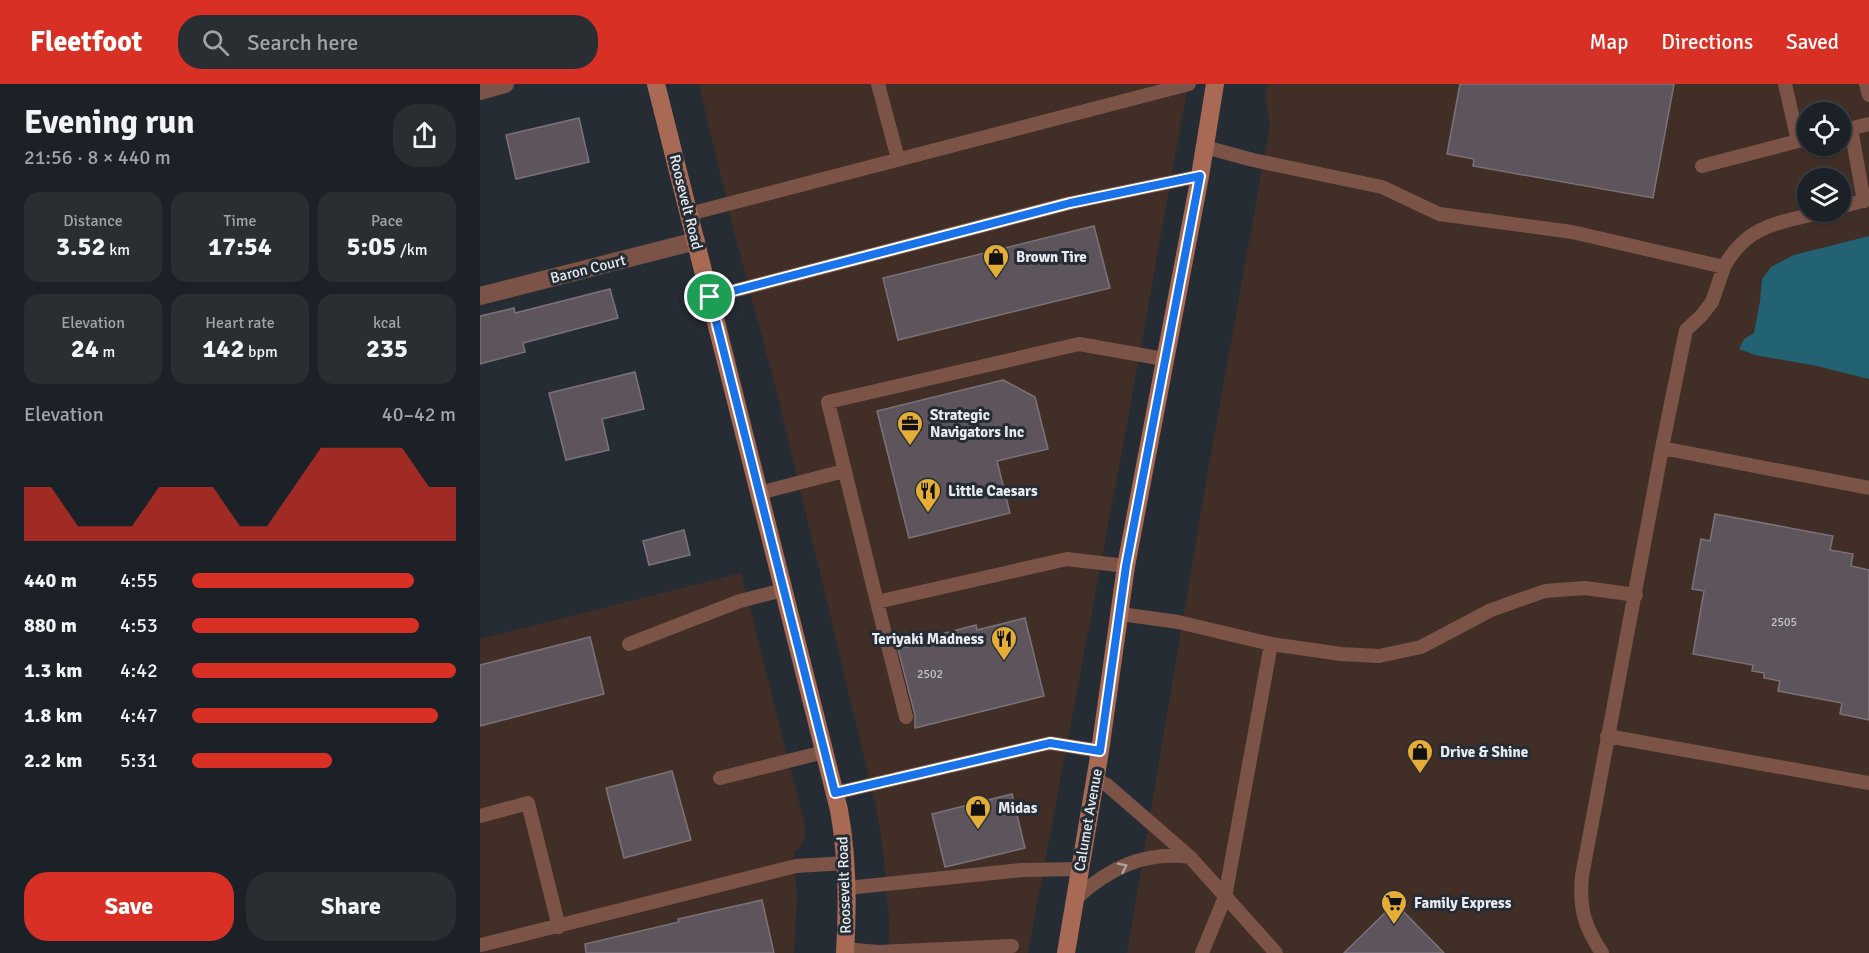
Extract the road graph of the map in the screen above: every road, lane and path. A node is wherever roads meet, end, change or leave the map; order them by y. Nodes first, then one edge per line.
1 (505, 84) edge
2 (656, 84) edge
3 (878, 84) edge
4 (1189, 84) edge
5 (1215, 84) edge
6 (1785, 84) edge
7 (1866, 84) edge
8 (480, 91) edge
9 (1869, 95) edge
10 (1797, 121) edge
11 (1869, 124) edge
12 (1851, 129) edge
13 (1797, 142) edge
14 (1205, 147) junction
15 (1851, 148) edge
16 (898, 159) junction
17 (1702, 166) dead end
18 (1200, 176) junction
19 (1866, 200) edge
20 (1851, 204) edge
21 (689, 214) junction
22 (1797, 218) edge
23 (696, 242) junction
24 (1724, 267) junction
25 (480, 296) edge
26 (710, 297) junction
27 (1164, 359) junction
28 (1662, 448) junction
29 (844, 471) junction
30 (1869, 488) edge
31 (759, 493) junction
32 (1126, 566) junction
33 (783, 590) junction
34 (1636, 595) junction
35 (877, 602) junction
36 (1120, 614) junction
37 (629, 644) dead end
38 (1271, 644) junction
39 (906, 717) dead end
40 (1607, 736) junction
41 (1100, 751) junction
42 (824, 752) junction
43 (720, 778) dead end
44 (1095, 780) junction
45 (1869, 783) edge
46 (835, 793) junction
47 (480, 816) edge
48 (1190, 857) junction
49 (846, 862) junction
50 (1080, 869) junction
51 (847, 888) junction
52 (1225, 897) junction
53 (1075, 898) junction
54 (559, 927) junction
55 (480, 944) edge
56 (1012, 946) dead end
57 (845, 951) edge
58 (482, 953) edge
59 (1066, 953) edge
60 (1202, 953) edge
61 (1276, 953) edge
62 (1602, 953) edge

1 - 8 street
2 - 21 street, Roosevelt Road
3 - 16 lane
4 - 16 lane
5 - 14 street, Calumet Avenue
6 - 10 lane
7 - 9 lane
11 - 12 lane
13 - 17 lane
14 - 18 street, Calumet Avenue
14 - 24 lane
15 - 19 lane
16 - 21 lane
18 - 26 lane
18 - 27 street, Calumet Avenue
19 - 20 lane
21 - 23 street, Roosevelt Road
22 - 24 lane
23 - 25 street, Baron Court
23 - 26 street, Roosevelt Road
24 - 28 lane
26 - 31 street, Roosevelt Road
27 - 29 lane
27 - 32 street, Calumet Avenue
28 - 30 lane
28 - 34 lane
29 - 31 lane
29 - 35 lane
31 - 33 street, Roosevelt Road
32 - 35 lane
32 - 36 street, Calumet Avenue
33 - 37 lane
33 - 42 street, Roosevelt Road
34 - 38 lane
34 - 40 lane
35 - 39 lane
36 - 38 lane
36 - 41 street, Calumet Avenue
38 - 52 lane
40 - 45 lane
40 - 62 lane
41 - 44 street, Calumet Avenue
41 - 46 lane
42 - 43 lane
42 - 46 street, Roosevelt Road
44 - 48 lane
44 - 50 street, Calumet Avenue
46 - 49 street, Roosevelt Road
47 - 54 lane
48 - 52 lane
53 -> 48 lane
49 - 51 street, Roosevelt Road
49 - 54 lane
50 - 51 lane
50 - 53 street, Calumet Avenue
51 - 57 street, Roosevelt Road
52 - 60 lane
52 - 61 lane
53 - 59 street, Calumet Avenue
54 - 55 lane
55 - 58 lane
56 - 57 lane

